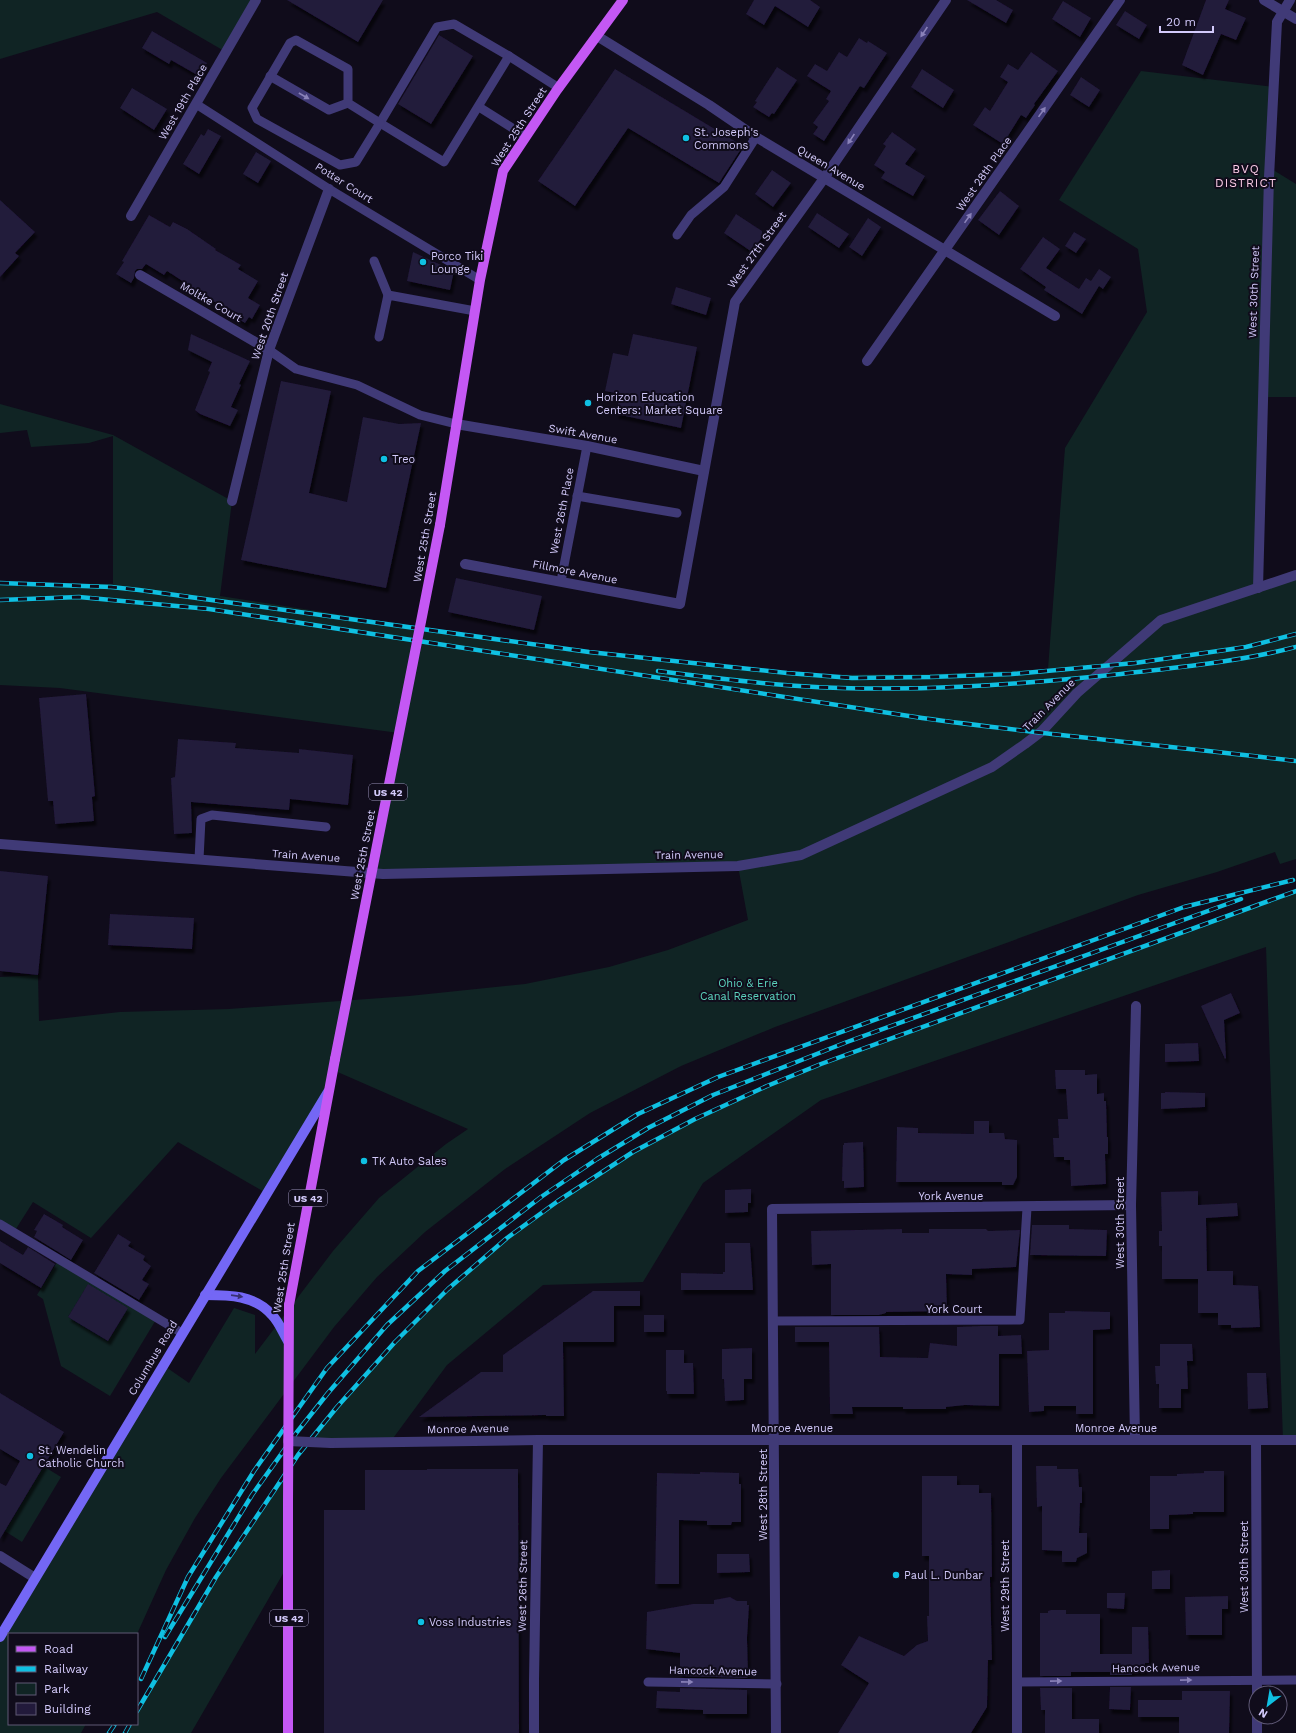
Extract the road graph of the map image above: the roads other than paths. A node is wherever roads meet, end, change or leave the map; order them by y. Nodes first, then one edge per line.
1 (256, 0) edge
2 (623, 0) edge
3 (946, 0) edge
4 (1120, 0) edge
5 (1264, 0) edge
6 (1290, 0) edge
7 (1283, 11) junction
8 (1296, 19) edge
9 (597, 36) junction
10 (509, 56) junction
11 (270, 76) junction
12 (559, 88) junction
13 (348, 103) junction
14 (196, 104) junction
15 (479, 107) junction
16 (380, 123) junction
17 (525, 136) junction
18 (756, 137) junction
19 (825, 177) junction
20 (329, 189) junction
21 (131, 216) dead end
22 (677, 235) dead end
23 (945, 250) junction
24 (374, 261) dead end
25 (140, 275) dead end
26 (480, 280) junction
27 (388, 295) junction
28 (475, 311) junction
29 (1055, 316) dead end
30 (378, 337) dead end
31 (269, 350) junction
32 (867, 361) dead end
33 (456, 424) junction
34 (587, 446) junction
35 (704, 471) junction
36 (577, 496) junction
37 (232, 501) dead end
38 (676, 513) dead end
39 (465, 564) dead end
40 (1296, 575) edge
41 (562, 581) junction
42 (1258, 588) junction
43 (680, 604) joint
44 (326, 827) dead end
45 (0, 844) edge
46 (199, 859) junction
47 (1136, 1006) dead end
48 (328, 1092) junction
49 (1131, 1205) junction
50 (1027, 1208) junction
51 (772, 1209) joint
52 (0, 1224) edge
53 (205, 1295) junction
54 (774, 1321) junction
55 (182, 1333) junction
56 (288, 1341) junction
57 (538, 1440) junction
58 (1017, 1440) junction
59 (1135, 1440) junction
60 (1256, 1440) junction
61 (1296, 1440) edge
62 (288, 1441) junction
63 (775, 1441) junction
64 (0, 1556) edge
65 (35, 1578) junction
66 (0, 1637) edge
67 (1257, 1680) junction
68 (1296, 1680) edge
69 (648, 1682) dead end
70 (1017, 1682) junction
71 (777, 1684) junction
72 (1257, 1685) edge
73 (288, 1733) edge
74 (534, 1733) edge
75 (776, 1733) edge
76 (1017, 1733) edge

1 - 14 street, West 19th Place
2 - 9 main road, West 25th Street / US 42
3 -> 19 street, West 27th Street
23 -> 4 street, West 28th Place
5 - 7 street
6 - 7 street, West 30th Street
7 - 8 street
7 - 42 street, West 30th Street
9 - 12 main road, West 25th Street / US 42
9 - 18 street, Queen Avenue
10 - 12 lane
10 - 15 lane
10 - 16 lane
11 -> 13 lane
11 - 13 lane
11 - 16 lane
12 - 17 main road, West 25th Street / US 42
13 - 16 lane
14 - 20 lane, Potter Court
14 - 21 street, West 19th Place
15 - 16 lane
15 - 17 lane
17 - 26 main road, West 25th Street / US 42
18 - 19 street, Queen Avenue
18 - 22 lane
19 - 23 street, Queen Avenue
19 - 35 street, West 27th Street
20 - 26 lane, Potter Court
20 - 31 street, West 20th Street
23 - 29 street, Queen Avenue
23 - 32 street, West 28th Place
24 - 27 lane
25 - 31 street, Moltke Court
26 - 28 main road, West 25th Street / US 42
27 - 28 lane
27 - 30 lane
28 - 33 main road, West 25th Street / US 42
31 - 33 lane
31 - 37 street, West 20th Street
33 - 34 street, Swift Avenue
33 - 48 main road, West 25th Street / US 42, bridge
34 - 35 street, Swift Avenue
34 - 36 lane, West 26th Place
35 - 43 street, West 27th Street
36 - 38 lane
36 - 41 lane, West 26th Place
39 - 41 street, Fillmore Avenue
40 - 42 street, Train Avenue
41 - 43 street, Fillmore Avenue
42 - 46 street, Train Avenue
44 - 46 lane
45 - 46 street, Train Avenue
47 - 49 street, West 30th Street
48 - 53 street, Columbus Road
48 - 56 main road, West 25th Street / US 42, bridge
49 - 50 street, York Avenue
49 - 59 street, West 30th Street
50 - 51 street, York Avenue
50 - 54 lane, York Court
51 - 54 street, West 28th Street
52 - 55 lane
53 - 55 street, Columbus Road
53 -> 56 street
54 - 63 street, West 28th Street
55 - 65 street, Columbus Road
56 - 62 main road, West 25th Street / US 42, bridge
57 - 62 street, Monroe Avenue, bridge
57 - 63 street, Monroe Avenue
57 - 74 street, West 26th Street
58 - 59 street, Monroe Avenue
58 - 63 street, Monroe Avenue
58 - 70 street, West 29th Street
59 - 60 street, Monroe Avenue
60 - 61 street, Monroe Avenue
60 - 67 street, West 30th Street
62 - 73 main road, West 25th Street / US 42, bridge
63 - 71 street, West 28th Street
64 - 65 street
65 - 66 street, Columbus Road
67 - 68 lane, Hancock Avenue
70 -> 67 lane, Hancock Avenue
67 - 72 street, West 30th Street
69 -> 71 lane, Hancock Avenue
70 - 76 street, West 29th Street
71 - 75 street, West 28th Street

